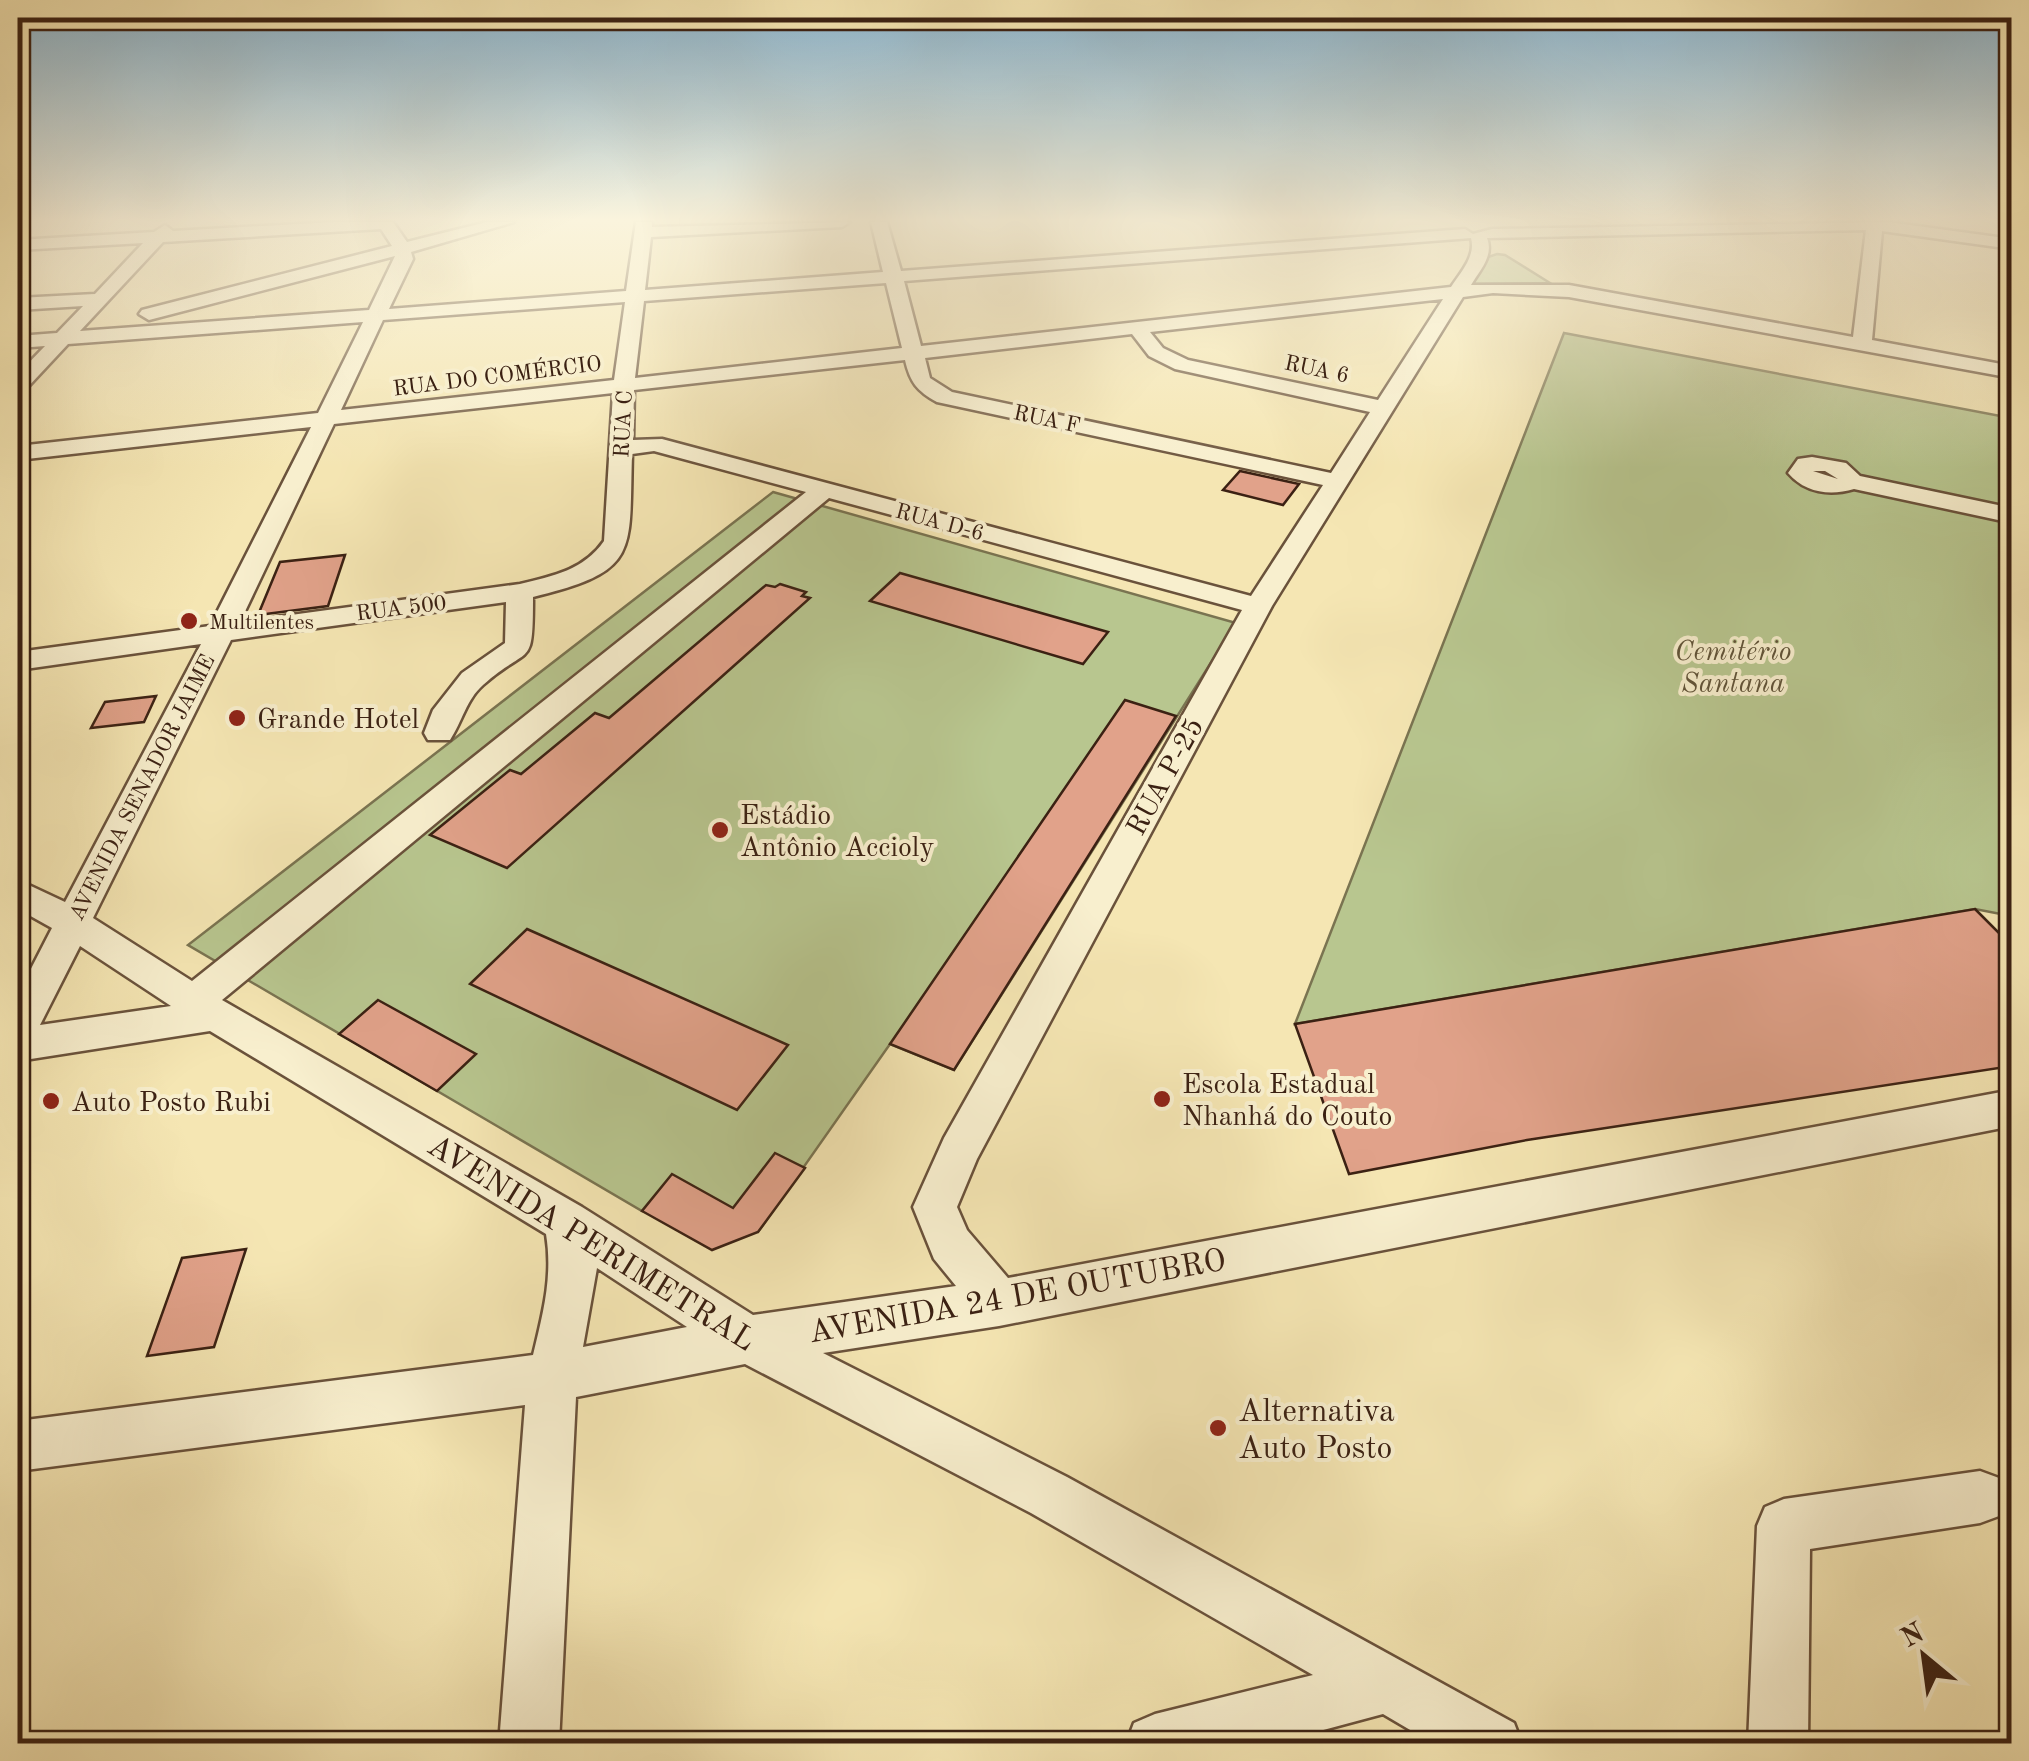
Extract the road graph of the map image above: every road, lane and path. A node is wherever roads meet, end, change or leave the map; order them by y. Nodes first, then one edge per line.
1 (95, 304) edge
2 (208, 304) edge
3 (383, 304) edge
4 (484, 304) edge
5 (633, 304) edge
6 (900, 304) edge
7 (1345, 304) edge
8 (1387, 304) edge
9 (1450, 304) edge
10 (1639, 304) edge
11 (1866, 304) edge
12 (379, 312) junction
13 (147, 322) junction
14 (1136, 328) junction
15 (1429, 336) junction
16 (64, 337) junction
17 (18, 342) edge
18 (1862, 346) junction
19 (913, 353) junction
20 (2012, 372) edge
21 (18, 386) edge
22 (624, 386) junction
23 (1384, 408) junction
24 (328, 420) junction
25 (621, 448) junction
26 (18, 453) edge
27 (1338, 481) junction
28 (1851, 481) dead end
29 (824, 490) junction
30 (2012, 516) edge
31 (602, 563) joint
32 (520, 592) junction
33 (1258, 606) junction
34 (222, 630) junction
35 (18, 661) edge
36 (439, 733) dead end
37 (18, 893) edge
38 (71, 922) junction
39 (204, 1008) junction
40 (18, 1031) edge
41 (18, 1045) edge
42 (2012, 1108) edge
43 (566, 1222) junction
44 (1000, 1303) junction
45 (748, 1340) junction
46 (552, 1377) junction
47 (18, 1446) edge
48 (1980, 1496) dead end
49 (1386, 1684) junction
50 (528, 1744) edge
51 (1155, 1744) edge
52 (1493, 1744) edge
53 (1778, 1744) edge

1 - 16 street
2 - 13 street
3 - 12 street, AVENIDA SENADOR JAIME
4 - 12 street
5 - 22 street, RUA C
6 - 19 street, RUA F
7 - 14 street, RUA DO COMÉRCIO
8 - 15 street
9 - 15 street, RUA P-25
10 - 18 street, RUA DO COMÉRCIO
11 - 18 street
12 - 13 street
12 - 24 street, AVENIDA SENADOR JAIME
13 - 16 street
14 - 19 street, RUA DO COMÉRCIO
14 - 23 street, RUA 6
15 - 23 street, RUA P-25
16 - 17 street
16 - 21 street
18 - 20 street, RUA DO COMÉRCIO
19 - 22 street, RUA DO COMÉRCIO
19 - 27 street, RUA F
22 - 24 street, RUA DO COMÉRCIO
22 - 25 street, RUA C
23 - 27 street, RUA P-25
24 - 26 street, RUA DO COMÉRCIO
24 - 34 street, AVENIDA SENADOR JAIME
25 - 29 street, RUA D-6
25 - 31 street, RUA C
27 - 33 street, RUA P-25
28 - 30 street
29 - 33 street, RUA D-6
29 - 39 street
31 - 32 street, RUA 500
32 - 34 street, RUA 500
32 - 36 street
33 - 44 street, RUA P-25
34 - 35 street, RUA 500
34 - 38 street, AVENIDA SENADOR JAIME
37 - 38 street, AVENIDA PERIMETRAL
38 - 39 street, AVENIDA PERIMETRAL
38 - 40 street, AVENIDA SENADOR JAIME
39 - 41 street
39 - 43 street, AVENIDA PERIMETRAL
42 - 44 street, AVENIDA 24 DE OUTUBRO
43 - 45 street, AVENIDA PERIMETRAL
43 - 46 street
44 - 45 street, AVENIDA 24 DE OUTUBRO
45 - 46 street, AVENIDA 24 DE OUTUBRO
45 - 49 street, AVENIDA PERIMETRAL
46 - 47 street, AVENIDA 24 DE OUTUBRO
46 - 50 street
48 - 53 street
49 - 51 street
49 - 52 street, AVENIDA PERIMETRAL

